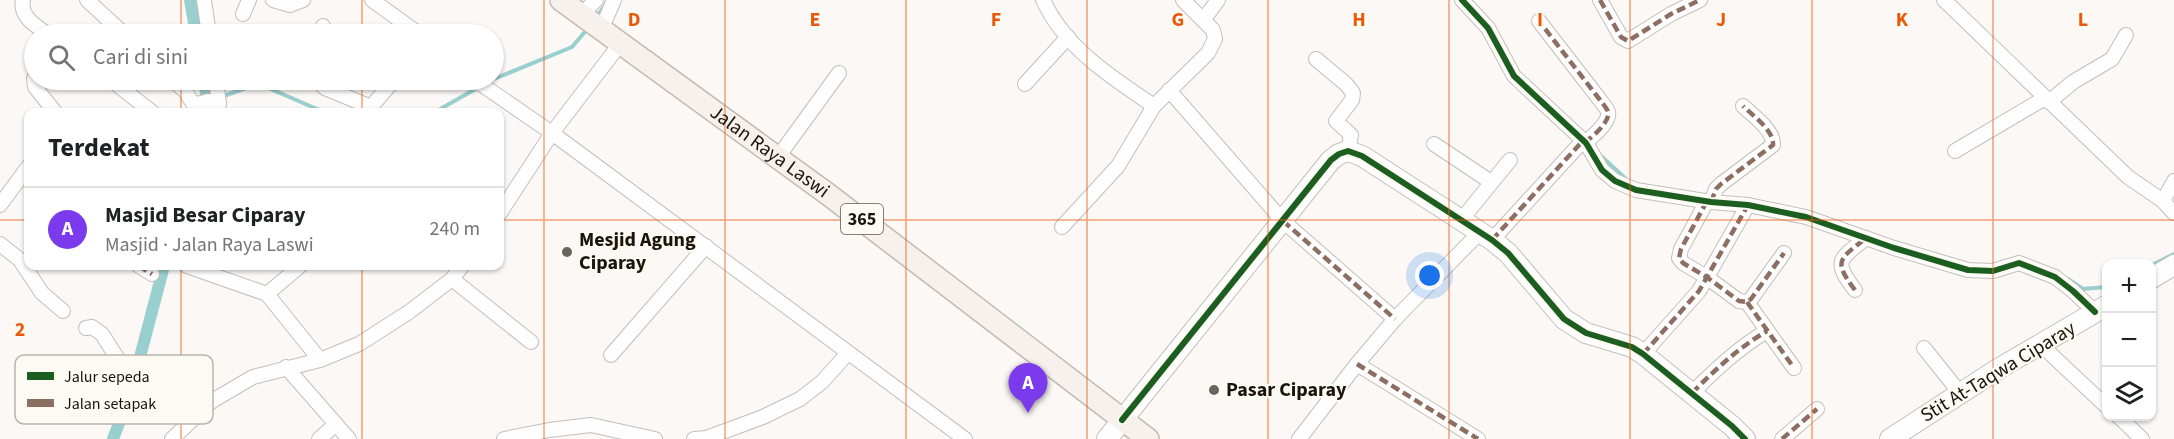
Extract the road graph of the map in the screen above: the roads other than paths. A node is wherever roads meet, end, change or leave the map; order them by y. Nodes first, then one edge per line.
1 (23, 0) edge
2 (87, 0) edge
3 (204, 0) edge
4 (249, 0) edge
5 (273, 0) edge
6 (303, 0) edge
7 (372, 0) edge
8 (561, 0) edge
9 (614, 0) edge
10 (1043, 0) edge
11 (1183, 0) edge
12 (1218, 0) edge
13 (1462, 0) edge
14 (1600, 0) edge
15 (1700, 0) edge
16 (1944, 0) edge
17 (243, 14) dead end
18 (592, 18) edge
19 (1204, 19) junction
20 (1539, 21) dead end
21 (35, 24) edge
22 (113, 24) edge
23 (208, 24) edge
24 (405, 24) edge
25 (2126, 35) dead end
26 (1068, 37) junction
27 (620, 44) junction
28 (1316, 60) dead end
29 (839, 73) dead end
30 (1025, 84) dead end
31 (38, 90) edge
32 (124, 90) edge
33 (184, 90) edge
34 (217, 90) edge
35 (329, 90) edge
36 (385, 90) edge
37 (488, 90) edge
38 (1169, 90) junction
39 (2047, 100) junction
40 (1154, 105) junction
41 (1743, 106) dead end
42 (55, 108) edge
43 (147, 108) edge
44 (364, 108) edge
45 (370, 108) edge
46 (552, 133) junction
47 (1586, 143) junction
48 (1434, 144) dead end
49 (1348, 151) junction
50 (1955, 151) dead end
51 (778, 157) junction
52 (1510, 160) dead end
53 (24, 174) edge
54 (2174, 181) edge
55 (1491, 182) junction
56 (1712, 197) junction
57 (2163, 201) junction
58 (1748, 204) junction
59 (0, 205) edge
60 (504, 207) edge
61 (2174, 213) edge
62 (1462, 219) junction
63 (1283, 221) junction
64 (1062, 227) dead end
65 (1486, 236) junction
66 (1866, 238) junction
67 (0, 244) edge
68 (706, 246) junction
69 (1784, 253) dead end
70 (2174, 265) edge
71 (24, 267) edge
72 (26, 270) edge
73 (146, 270) edge
74 (199, 270) edge
75 (295, 270) edge
76 (459, 270) edge
77 (152, 274) dead end
78 (2156, 275) edge
79 (1708, 278) junction
80 (452, 279) junction
81 (1855, 290) dead end
82 (267, 294) junction
83 (1747, 302) junction
84 (2101, 309) edge
85 (63, 311) dead end
86 (1395, 319) junction
87 (86, 328) dead end
88 (1767, 331) junction
89 (531, 342) dead end
90 (2040, 344) junction
91 (1924, 348) dead end
92 (848, 353) junction
93 (1643, 354) junction
94 (115, 355) edge
95 (611, 355) dead end
96 (320, 360) junction
97 (1357, 364) junction
98 (286, 367) junction
99 (1794, 368) dead end
100 (1692, 393) junction
101 (1960, 393) junction
102 (213, 400) edge
103 (2102, 402) edge
104 (1817, 409) dead end
105 (1122, 420) junction
106 (2122, 421) edge
107 (188, 424) edge
108 (336, 424) junction
109 (172, 439) edge
110 (319, 439) edge
111 (349, 439) edge
112 (504, 439) edge
113 (655, 439) edge
114 (694, 439) edge
115 (965, 439) edge
116 (1107, 439) edge
117 (1148, 439) edge
118 (1299, 439) edge
119 (1478, 439) edge
120 (1745, 439) edge
121 (1782, 439) edge
122 (1890, 439) edge
123 (2142, 439) edge

1 - 21 street
2 - 22 street
3 - 23 street
4 - 17 street
5 - 6 street
7 - 24 street
8 - 18 main road, Jalan Raya Laswi / 365
9 - 18 street
10 - 26 street
11 - 19 street
12 - 19 street
13 - 47 street
14 - 15 street
16 - 39 street
18 - 27 main road, Jalan Raya Laswi / 365
19 - 38 street
20 - 47 street
25 - 39 street
26 - 30 street
26 - 40 street
27 - 46 street
27 - 51 main road, Jalan Raya Laswi / 365
28 - 49 street
29 - 51 street
31 - 42 street
32 - 43 street
33 - 34 street
35 - 44 street
36 - 45 street
37 - 46 street
38 - 40 street
38 - 63 street
39 - 50 street
39 - 57 street
40 - 64 street
41 - 56 street
46 - 60 street
46 - 68 street
47 - 56 street
47 - 65 street
48 - 55 street
49 - 62 street
49 - 63 street
51 - 105 main road, Jalan Raya Laswi / 365
52 - 55 street
53 - 59 street
54 - 57 street
55 - 62 street
56 - 58 street
56 - 79 street
57 - 61 street
58 - 66 street
58 - 79 street
62 - 65 street
63 - 86 street
63 - 105 street
65 - 86 street
65 - 93 street
66 - 81 street
66 - 84 street
67 - 71 street
68 - 92 street
68 - 95 street
69 - 83 street
70 - 78 street
72 - 85 street
73 - 77 street
74 - 82 street
75 - 82 street
76 - 80 street
79 - 83 street
79 - 93 street
80 - 89 street
80 - 96 street
82 - 96 street
83 - 88 street
84 - 90 street, Stit At-Taqwa Ciparay
86 - 97 street
87 - 94 street
88 - 99 street
88 - 100 street
90 - 101 street, Stit At-Taqwa Ciparay
90 - 103 street
91 - 101 street
92 - 114 street
92 - 115 street
93 - 100 street
96 - 98 street
97 - 118 street
97 - 119 street
98 - 102 street
98 - 108 street
100 - 120 street
101 - 122 street, Stit At-Taqwa Ciparay
104 - 121 street
105 - 116 street
105 - 117 main road, Jalan Raya Laswi / 365
106 - 123 street
107 - 109 street
108 - 110 street
108 - 111 street
112 - 113 street

